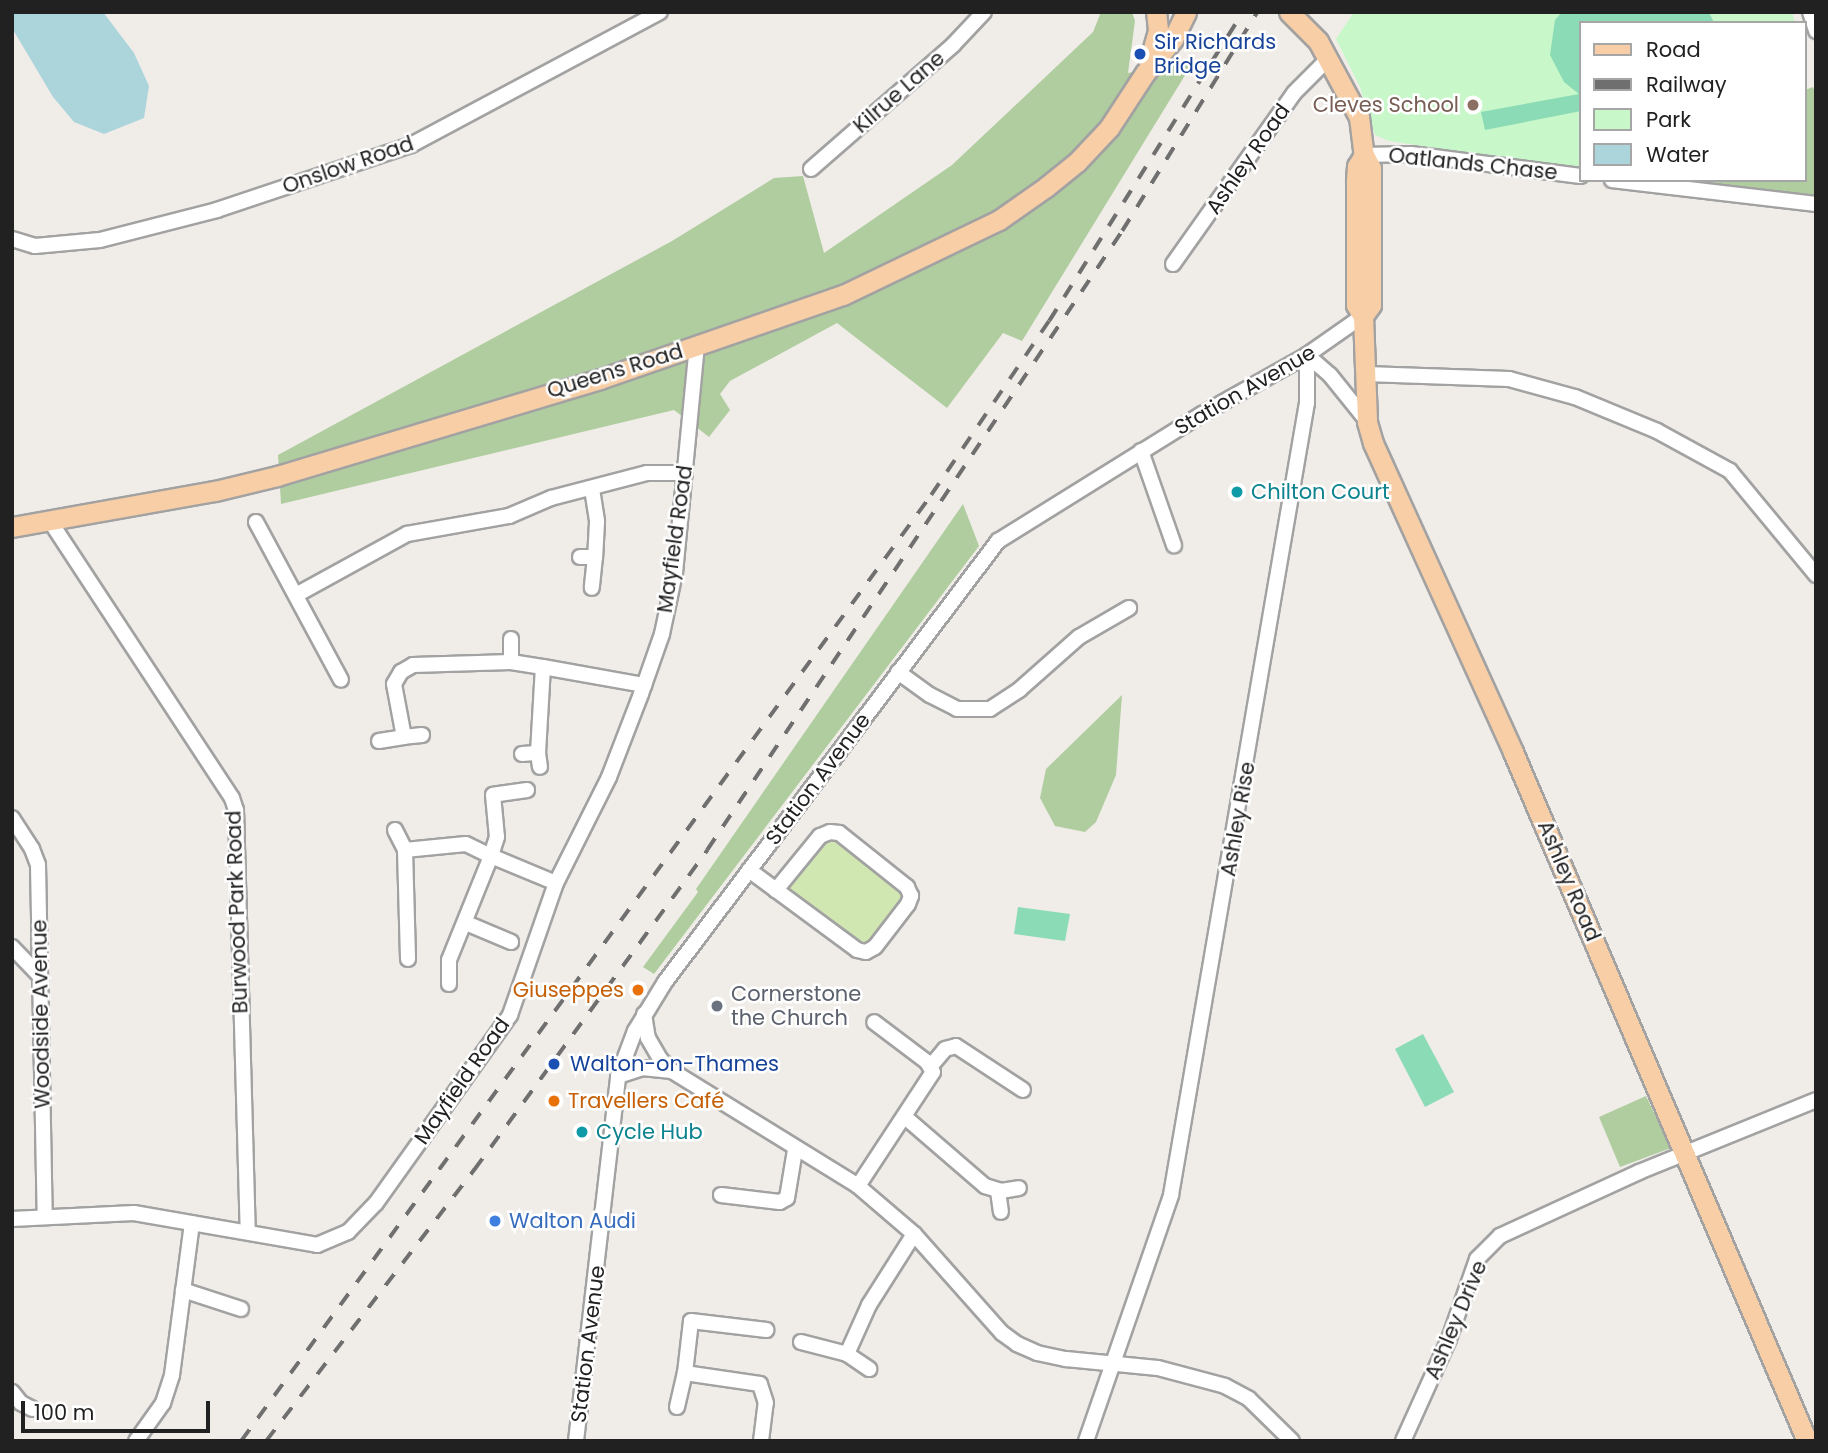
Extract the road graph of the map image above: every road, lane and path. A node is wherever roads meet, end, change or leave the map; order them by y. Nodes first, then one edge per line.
1 (660, 12) edge
2 (984, 12) edge
3 (1156, 12) edge
4 (1186, 12) edge
5 (1810, 12) edge
6 (1292, 15) edge
7 (1816, 31) edge
8 (1328, 59) junction
9 (1145, 73) junction
10 (1364, 155) junction
11 (811, 169) dead end
12 (1580, 176) edge
13 (1629, 182) edge
14 (1816, 204) edge
15 (12, 239) edge
16 (1173, 264) dead end
17 (1363, 316) junction
18 (697, 345) junction
19 (1307, 355) junction
20 (1366, 374) junction
21 (1367, 422) junction
22 (1141, 451) junction
23 (685, 473) junction
24 (592, 489) junction
25 (50, 521) junction
26 (256, 522) dead end
27 (12, 527) edge
28 (1174, 545) dead end
29 (1816, 575) edge
30 (592, 588) dead end
31 (296, 595) junction
32 (1129, 608) dead end
33 (511, 639) dead end
34 (511, 662) junction
35 (543, 667) junction
36 (898, 671) junction
37 (341, 680) dead end
38 (644, 685) junction
39 (422, 734) dead end
40 (404, 737) junction
41 (379, 741) dead end
42 (522, 754) dead end
43 (527, 790) dead end
44 (12, 818) edge
45 (395, 830) dead end
46 (405, 850) junction
47 (491, 856) junction
48 (749, 870) junction
49 (556, 883) junction
50 (776, 890) junction
51 (466, 923) junction
52 (512, 942) dead end
53 (12, 946) edge
54 (39, 946) junction
55 (408, 959) dead end
56 (40, 976) junction
57 (449, 984) dead end
58 (644, 1014) junction
59 (874, 1021) dead end
60 (930, 1066) junction
61 (672, 1071) junction
62 (618, 1076) junction
63 (1023, 1090) dead end
64 (1816, 1100) edge
65 (905, 1117) junction
66 (795, 1150) junction
67 (1686, 1153) junction
68 (858, 1186) junction
69 (1019, 1188) dead end
70 (998, 1191) junction
71 (721, 1195) dead end
72 (1001, 1212) dead end
73 (45, 1216) junction
74 (12, 1219) edge
75 (192, 1223) junction
76 (248, 1232) junction
77 (914, 1234) junction
78 (183, 1290) junction
79 (242, 1309) dead end
80 (766, 1330) dead end
81 (800, 1342) dead end
82 (847, 1354) junction
83 (1112, 1363) junction
84 (869, 1369) dead end
85 (685, 1373) junction
86 (12, 1392) edge
87 (677, 1408) dead end
88 (33, 1409) dead end
89 (136, 1441) edge
90 (576, 1441) edge
91 (761, 1441) edge
92 (1086, 1441) edge
93 (1292, 1441) edge
94 (1404, 1441) edge
95 (1807, 1441) edge

1 - 15 street, Onslow Road
2 - 11 street, Kilrue Lane
3 - 9 main road, Queens Road
4 - 9 main road, Queens Road
5 - 7 street
6 - 8 main road, Ashley Road
8 - 10 main road, Ashley Road
8 - 16 street, Ashley Road
9 - 18 main road, Queens Road
10 - 12 street, Oatlands Chase
10 - 17 main road, Ashley Road
13 - 14 street
17 - 19 street, Station Avenue
17 - 20 main road, Ashley Road
18 - 23 street, Mayfield Road
18 - 25 main road, Queens Road
19 - 21 street
19 - 22 street, Station Avenue
19 - 83 street, Ashley Rise
20 - 21 main road, Ashley Road
20 - 29 street
21 - 67 main road, Ashley Road
22 - 28 street
22 - 36 street, Station Avenue
23 - 24 street
23 - 38 street, Mayfield Road
24 - 30 street
24 - 31 street
25 - 27 main road, Queens Road
25 - 76 street, Burwood Park Road
26 - 31 street
31 - 37 street
32 - 36 street
33 - 34 street
34 - 35 street
34 - 40 street
35 - 38 street
35 - 42 street
36 - 48 street, Station Avenue
38 - 49 street, Mayfield Road
39 - 40 street
40 - 41 street
43 - 47 street
44 - 54 street, Woodside Avenue
45 - 46 street
46 - 47 street
46 - 55 street
47 - 49 street
47 - 51 street
48 - 50 street
48 - 58 street, Station Avenue
49 - 76 street, Mayfield Road
50 - 50 street
51 - 52 street
51 - 57 street
53 - 54 street
53 - 56 street
54 - 56 street, Woodside Avenue
56 - 73 street, Woodside Avenue
58 - 61 street
58 - 62 street, Station Avenue
59 - 60 street
60 - 63 street
60 - 65 street
61 - 62 street
61 - 66 street
62 - 90 street, Station Avenue
64 - 67 street, Ashley Drive
65 - 68 street
65 - 70 street
66 - 68 street
66 - 71 street
67 - 94 street, Ashley Drive
67 - 95 main road, Ashley Road
68 - 77 street
69 - 70 street
70 - 72 street
73 - 74 street, Mayfield Road
73 - 75 street, Mayfield Road
75 - 76 street, Mayfield Road
75 - 78 street
77 - 82 street
77 - 83 street
78 - 79 street
78 - 89 street
80 - 85 street
81 - 82 street
82 - 84 street
83 - 92 street, Ashley Rise
83 - 93 street
85 - 87 street
85 - 91 street
86 - 88 street

